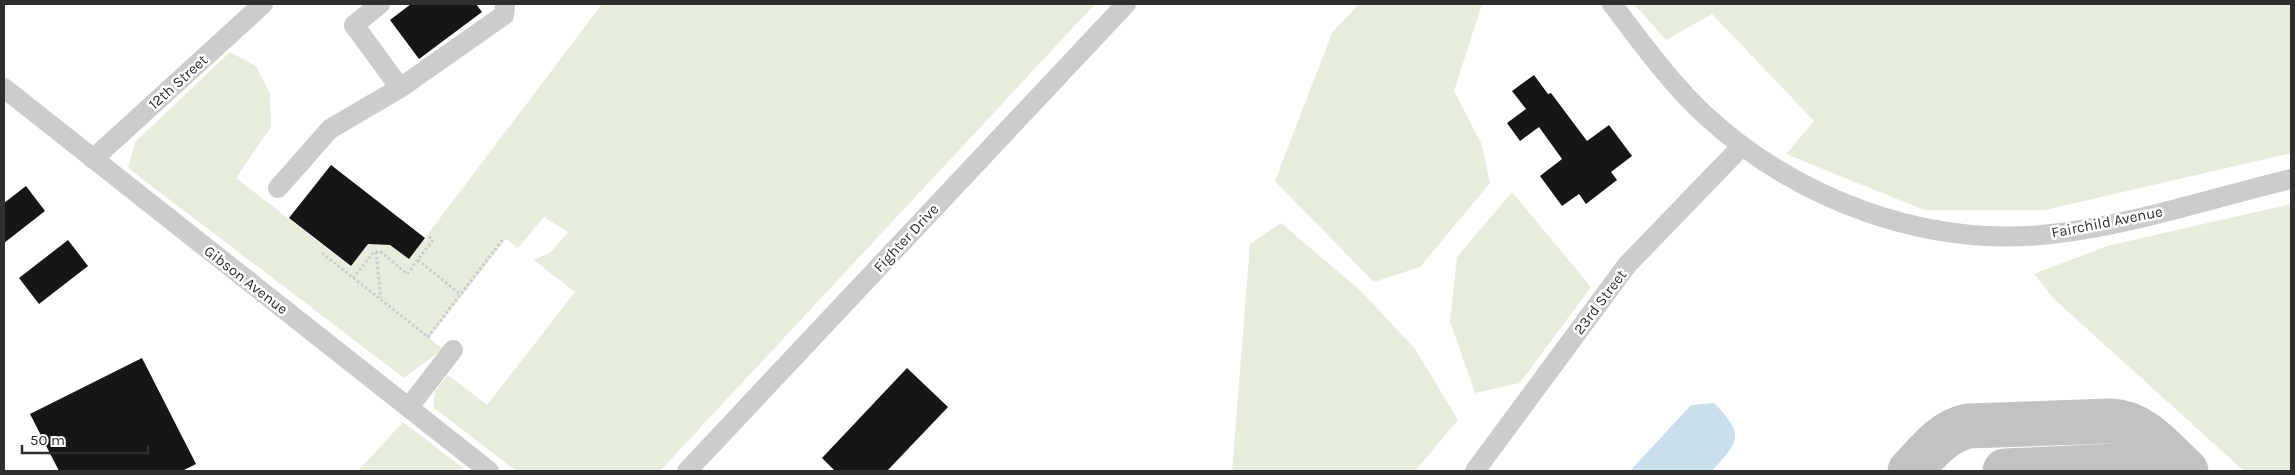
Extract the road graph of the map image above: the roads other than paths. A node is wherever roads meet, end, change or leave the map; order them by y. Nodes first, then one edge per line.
1 (263, 4) edge
2 (380, 4) edge
3 (504, 4) edge
4 (1126, 4) edge
5 (1612, 4) edge
6 (4, 88) edge
7 (400, 88) junction
8 (1742, 146) junction
9 (93, 159) junction
10 (2291, 178) edge
11 (278, 188) dead end
12 (453, 350) dead end
13 (409, 407) junction
14 (489, 471) edge
15 (687, 471) edge
16 (1474, 471) edge

1 - 9 street, 12th Street
2 - 7 street
3 - 7 street
4 - 15 street, Fighter Drive
5 - 8 street, Fairchild Avenue
6 - 9 street, Gibson Avenue
7 - 11 street
8 - 10 street, Fairchild Avenue
8 - 16 street, 23rd Street
9 - 13 street, Gibson Avenue
12 - 13 street
13 - 14 street, Gibson Avenue

